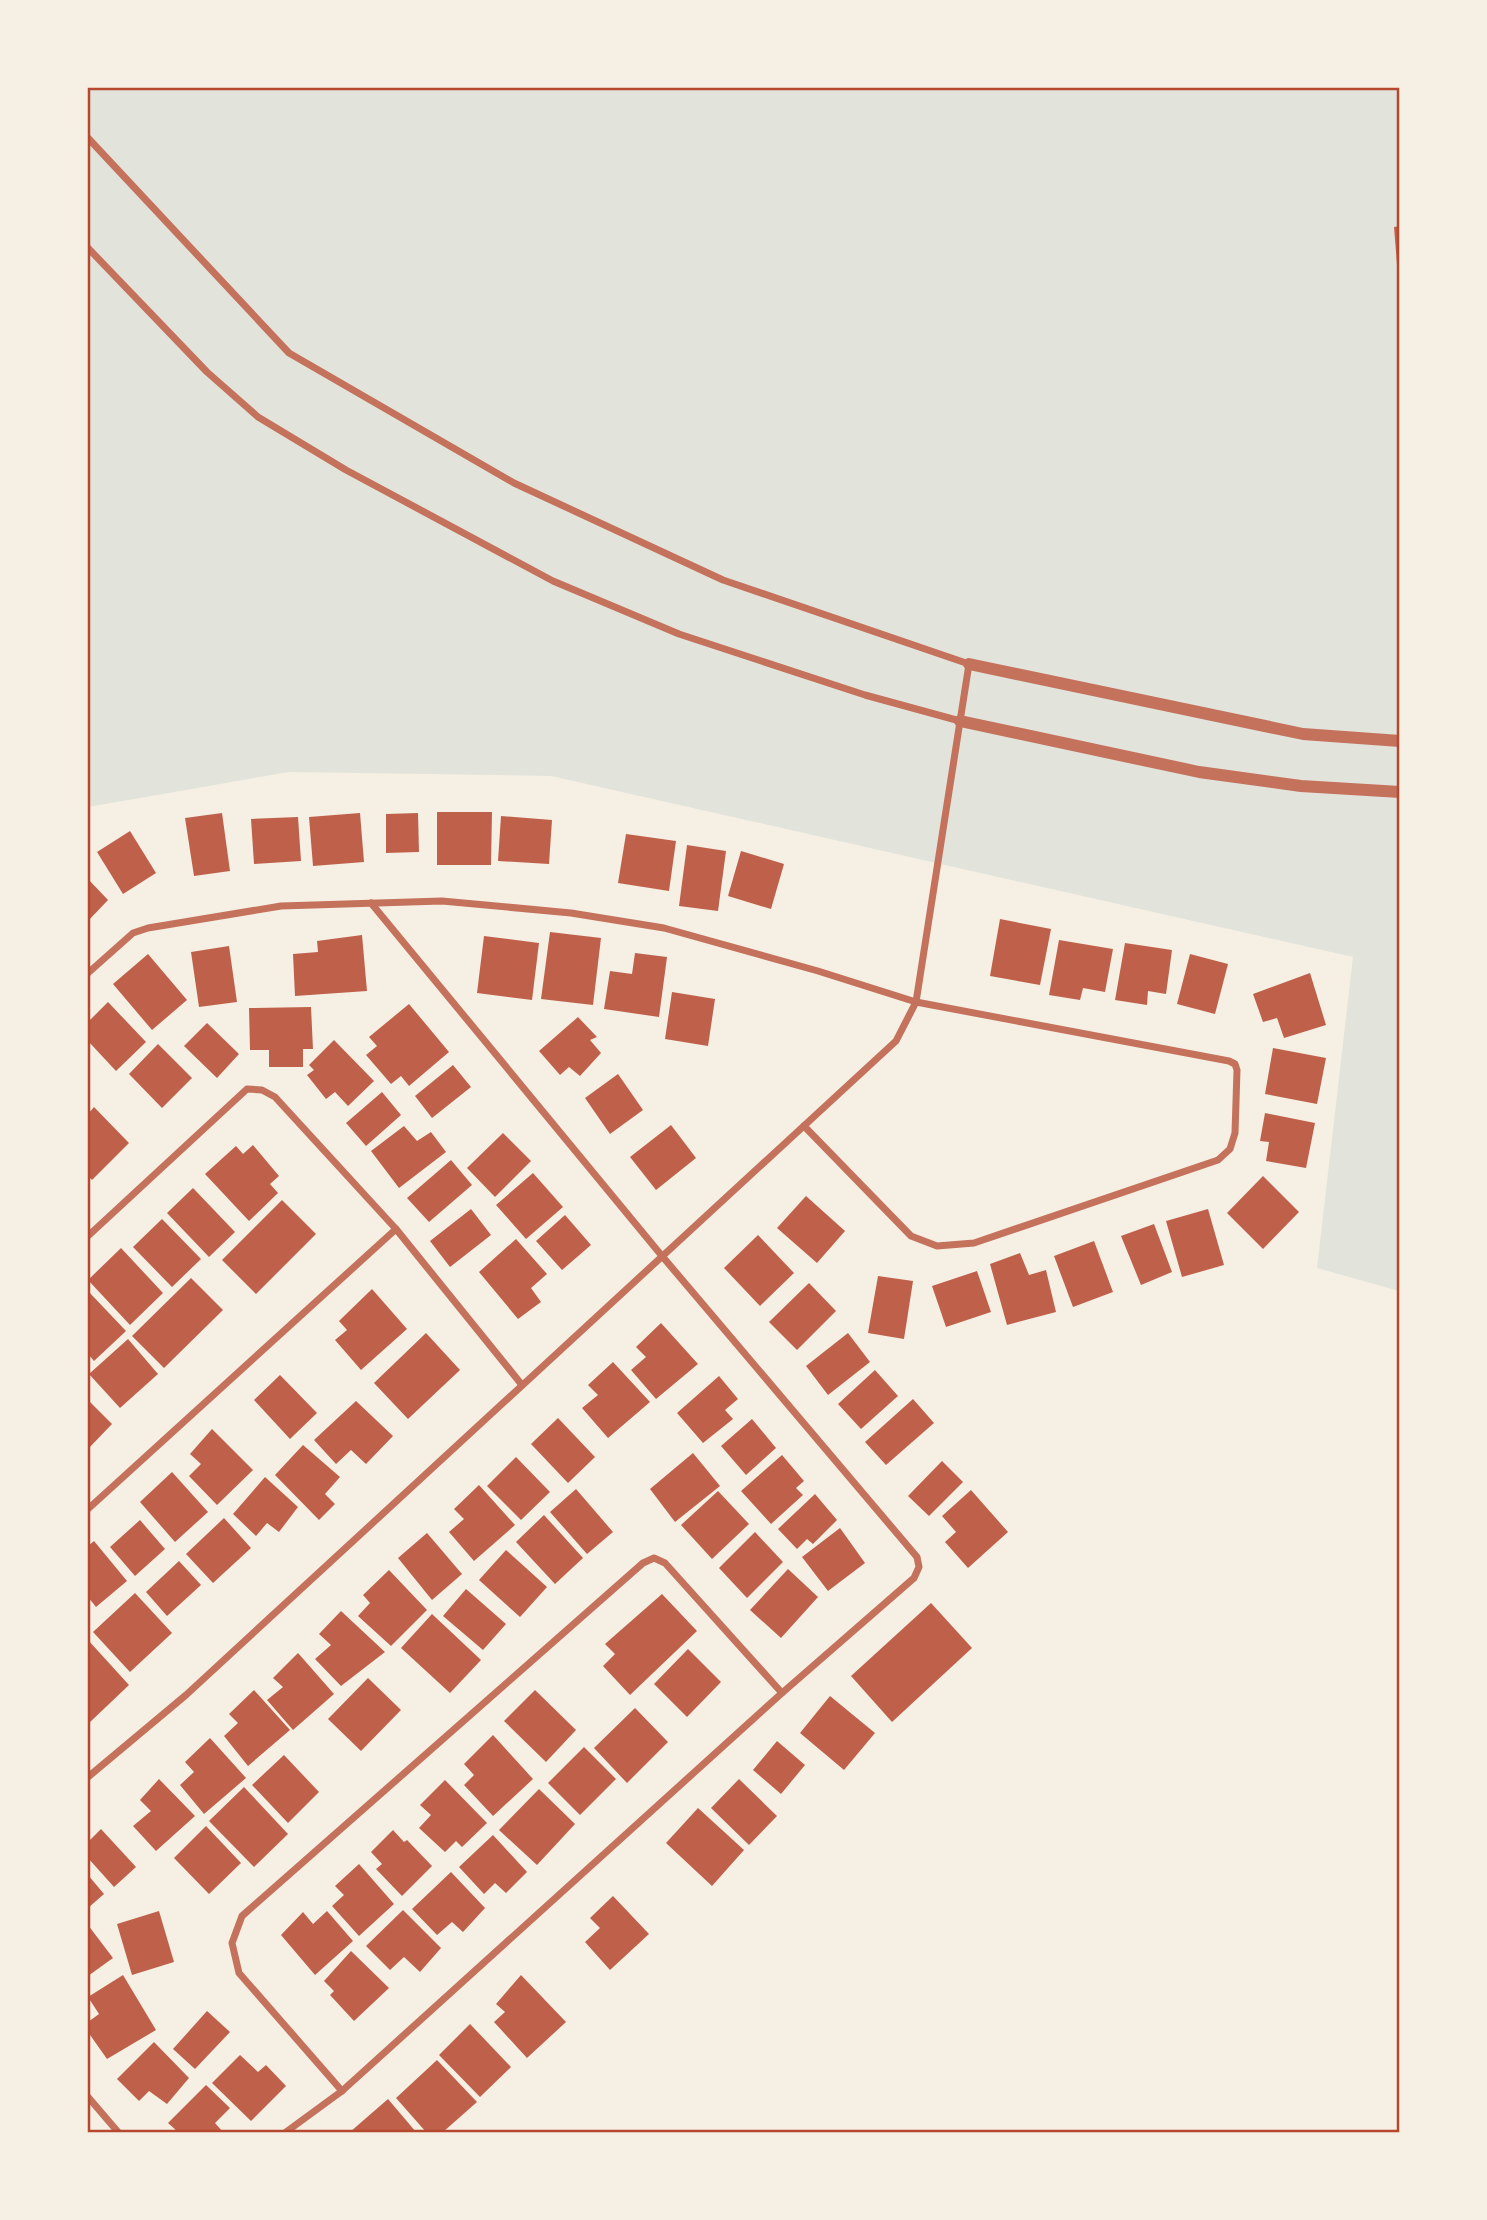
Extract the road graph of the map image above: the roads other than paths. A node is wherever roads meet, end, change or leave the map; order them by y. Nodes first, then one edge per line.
1 (88, 138) edge
2 (88, 247) edge
3 (969, 664) junction
4 (960, 721) junction
5 (1399, 741) edge
6 (1399, 793) edge
7 (371, 903) junction
8 (88, 973) edge
9 (916, 1002) junction
10 (804, 1126) junction
11 (396, 1229) junction
12 (88, 1236) edge
13 (662, 1256) junction
14 (522, 1385) junction
15 (88, 1509) edge
16 (782, 1693) junction
17 (88, 1777) edge
18 (342, 2091) junction
19 (88, 2097) edge
20 (118, 2133) edge
21 (286, 2133) edge

1 - 3 street
2 - 4 street
3 - 4 street
3 - 5 street
4 - 6 street
4 - 9 street
7 - 8 street
7 - 9 street
7 - 13 street
9 - 10 street
9 - 10 street
10 - 13 street
11 - 12 street
11 - 14 street
11 - 15 street
13 - 14 street
13 - 16 street
14 - 17 street
16 - 18 street
16 - 18 street
18 - 21 street
19 - 20 street

